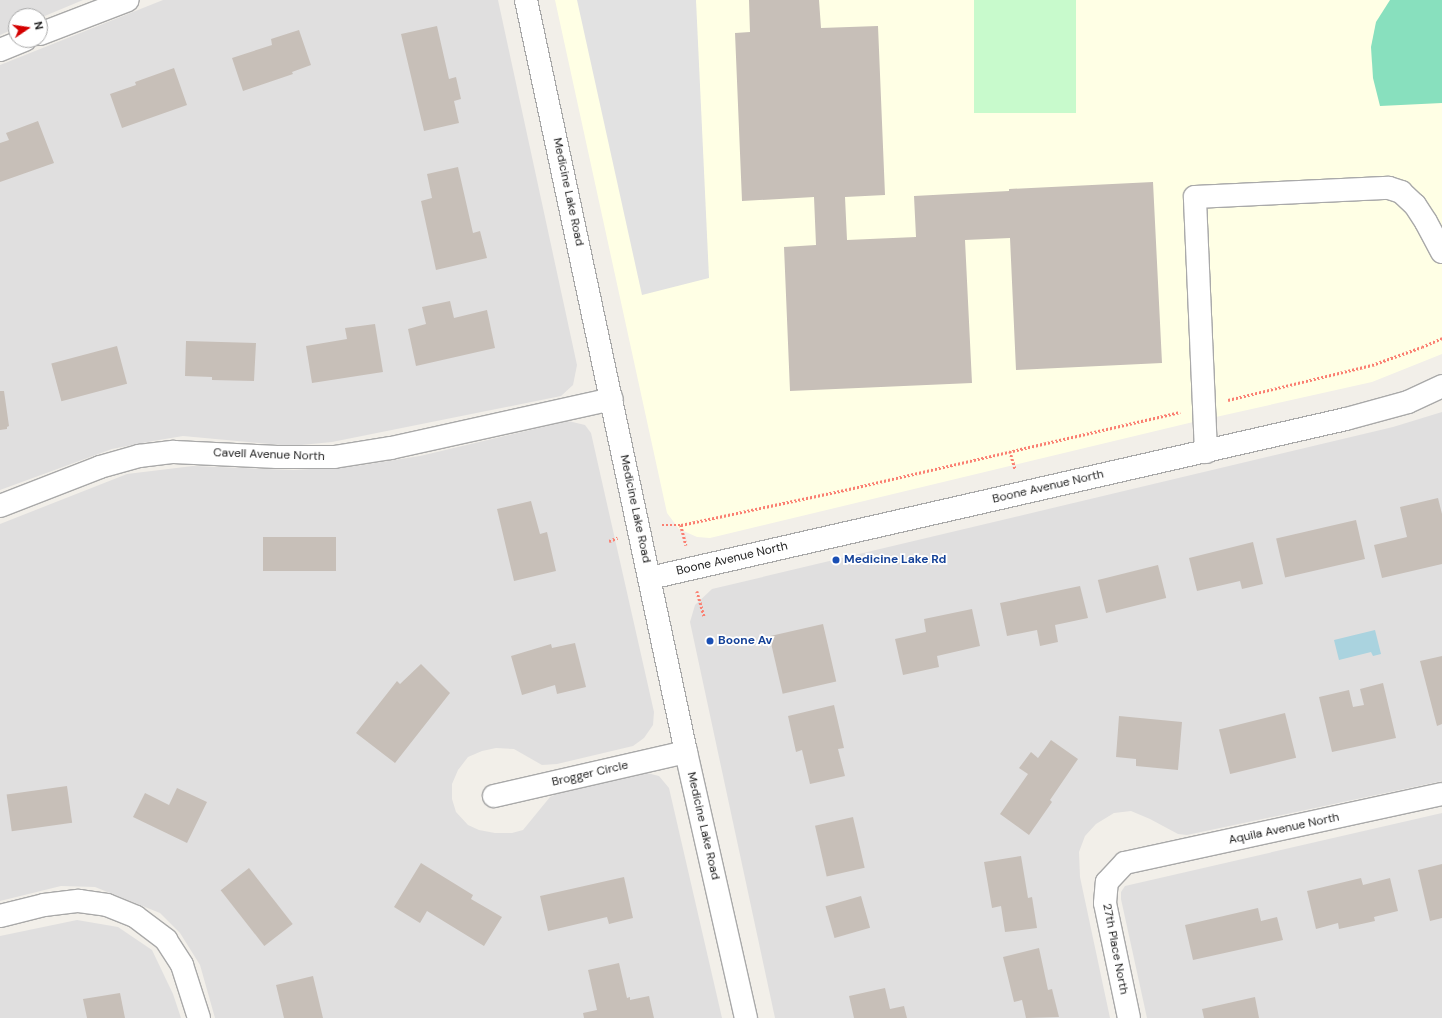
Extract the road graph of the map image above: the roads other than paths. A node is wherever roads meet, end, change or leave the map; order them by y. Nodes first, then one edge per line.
1 (128, 0) edge
2 (526, 0) edge
3 (48, 31) edge
4 (1442, 252) edge
5 (1442, 386) edge
6 (612, 399) junction
7 (1206, 452) junction
8 (0, 506) edge
9 (650, 578) junction
10 (686, 752) junction
11 (1442, 794) edge
12 (494, 796) dead end
13 (1125, 863) joint
14 (0, 916) edge
15 (199, 1018) edge
16 (746, 1018) edge
17 (1129, 1018) edge

1 - 3 street
2 - 6 street, Medicine Lake Road
4 - 7 street
5 - 7 street, Boone Avenue North
6 - 8 street, Cavell Avenue North
6 - 9 street, Medicine Lake Road
7 - 9 street, Boone Avenue North
9 - 10 street, Medicine Lake Road
10 - 12 street, Brogger Circle
10 - 16 street, Medicine Lake Road
11 - 13 street, Aquila Avenue North
13 - 17 street, 27th Place North
14 - 15 street

